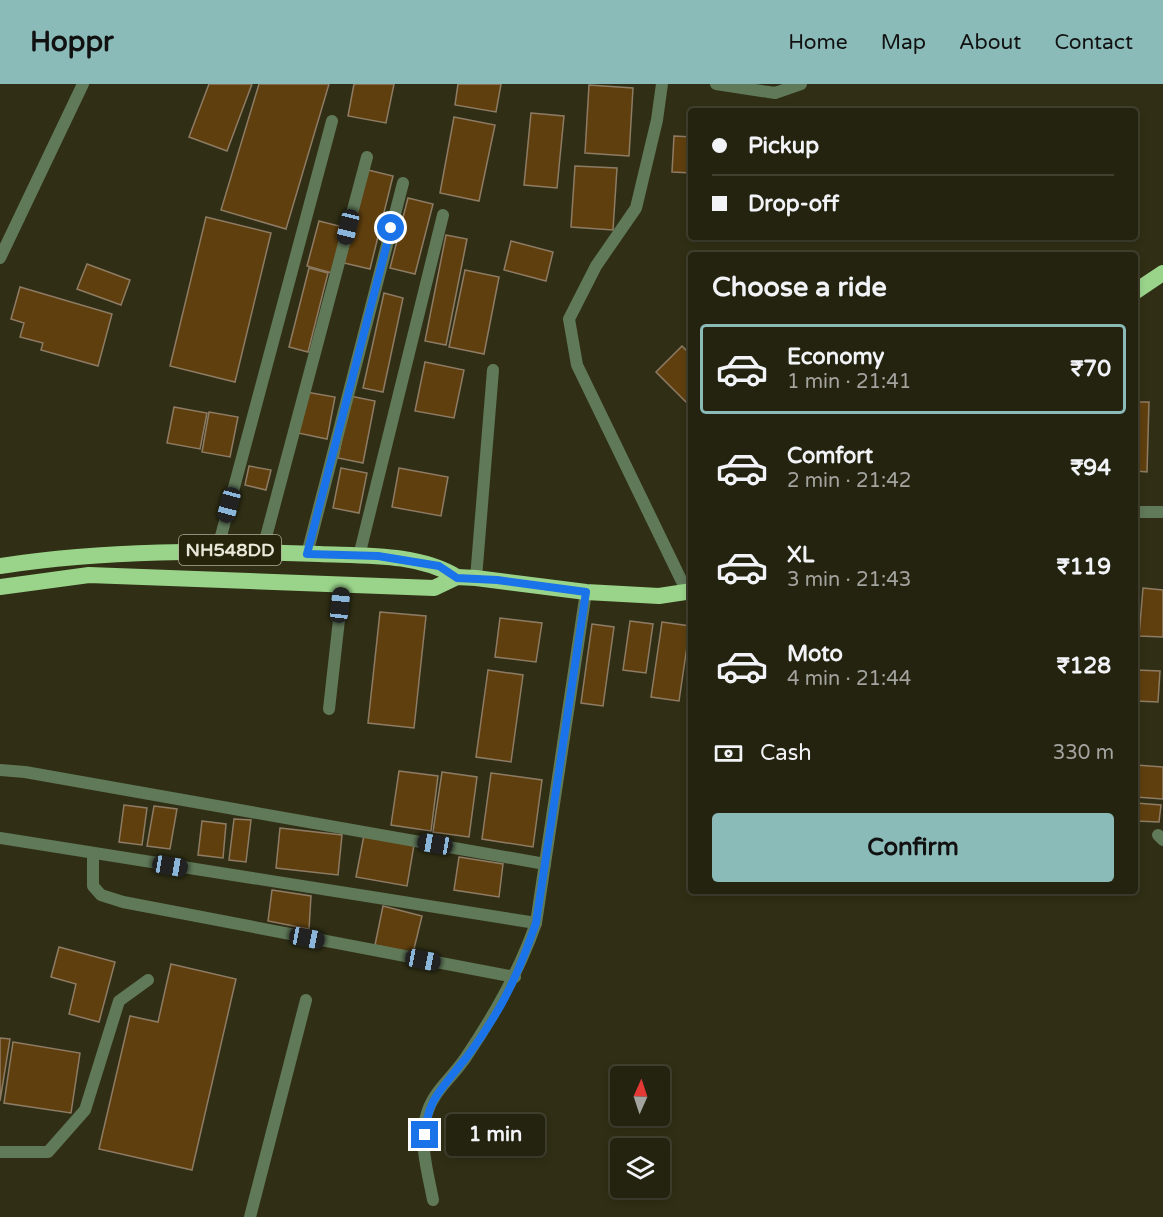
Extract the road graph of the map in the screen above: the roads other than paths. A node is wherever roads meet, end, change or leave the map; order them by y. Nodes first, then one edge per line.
1 (83, 84) edge
2 (662, 84) edge
3 (716, 84) edge
4 (801, 84) edge
5 (332, 121) dead end
6 (367, 157) dead end
7 (403, 183) dead end
8 (443, 215) dead end
9 (0, 258) edge
10 (1163, 273) edge
11 (1138, 290) edge
12 (493, 370) dead end
13 (1138, 512) edge
14 (1163, 512) edge
15 (217, 550) junction
16 (262, 552) junction
17 (282, 553) junction
18 (307, 554) junction
19 (359, 556) junction
20 (0, 566) edge
21 (457, 578) junction
22 (476, 578) junction
23 (279, 581) junction
24 (343, 584) junction
25 (0, 587) edge
26 (688, 589) edge
27 (688, 591) edge
28 (586, 592) junction
29 (329, 709) dead end
30 (0, 770) edge
31 (0, 838) edge
32 (93, 853) junction
33 (545, 864) junction
34 (536, 923) junction
35 (515, 977) junction
36 (148, 980) dead end
37 (306, 1000) dead end
38 (0, 1152) edge
39 (433, 1200) dead end
40 (250, 1217) edge

1 - 9 street
2 - 26 street
3 - 4 street
5 - 15 street
6 - 16 street
7 - 18 street
8 - 19 street
10 - 11 highway
12 - 22 street
13 - 14 street
15 - 16 highway, NH548DD
15 - 20 highway, NH548DD
16 - 17 highway, NH548DD
17 - 18 highway, NH548DD
17 - 23 highway
18 - 19 highway, NH548DD
19 - 21 highway, NH548DD
21 - 22 highway, NH548DD
21 - 24 highway, NH548DD
22 - 28 highway, NH548DD
23 - 24 highway, NH548DD
23 - 25 highway, NH548DD
24 - 29 street
27 - 28 highway, NH548DD
28 - 33 street
30 - 33 street
31 - 32 street
32 - 34 street
32 - 35 street
33 - 34 street
34 - 35 street
35 - 39 street
36 - 38 street
37 - 40 street

